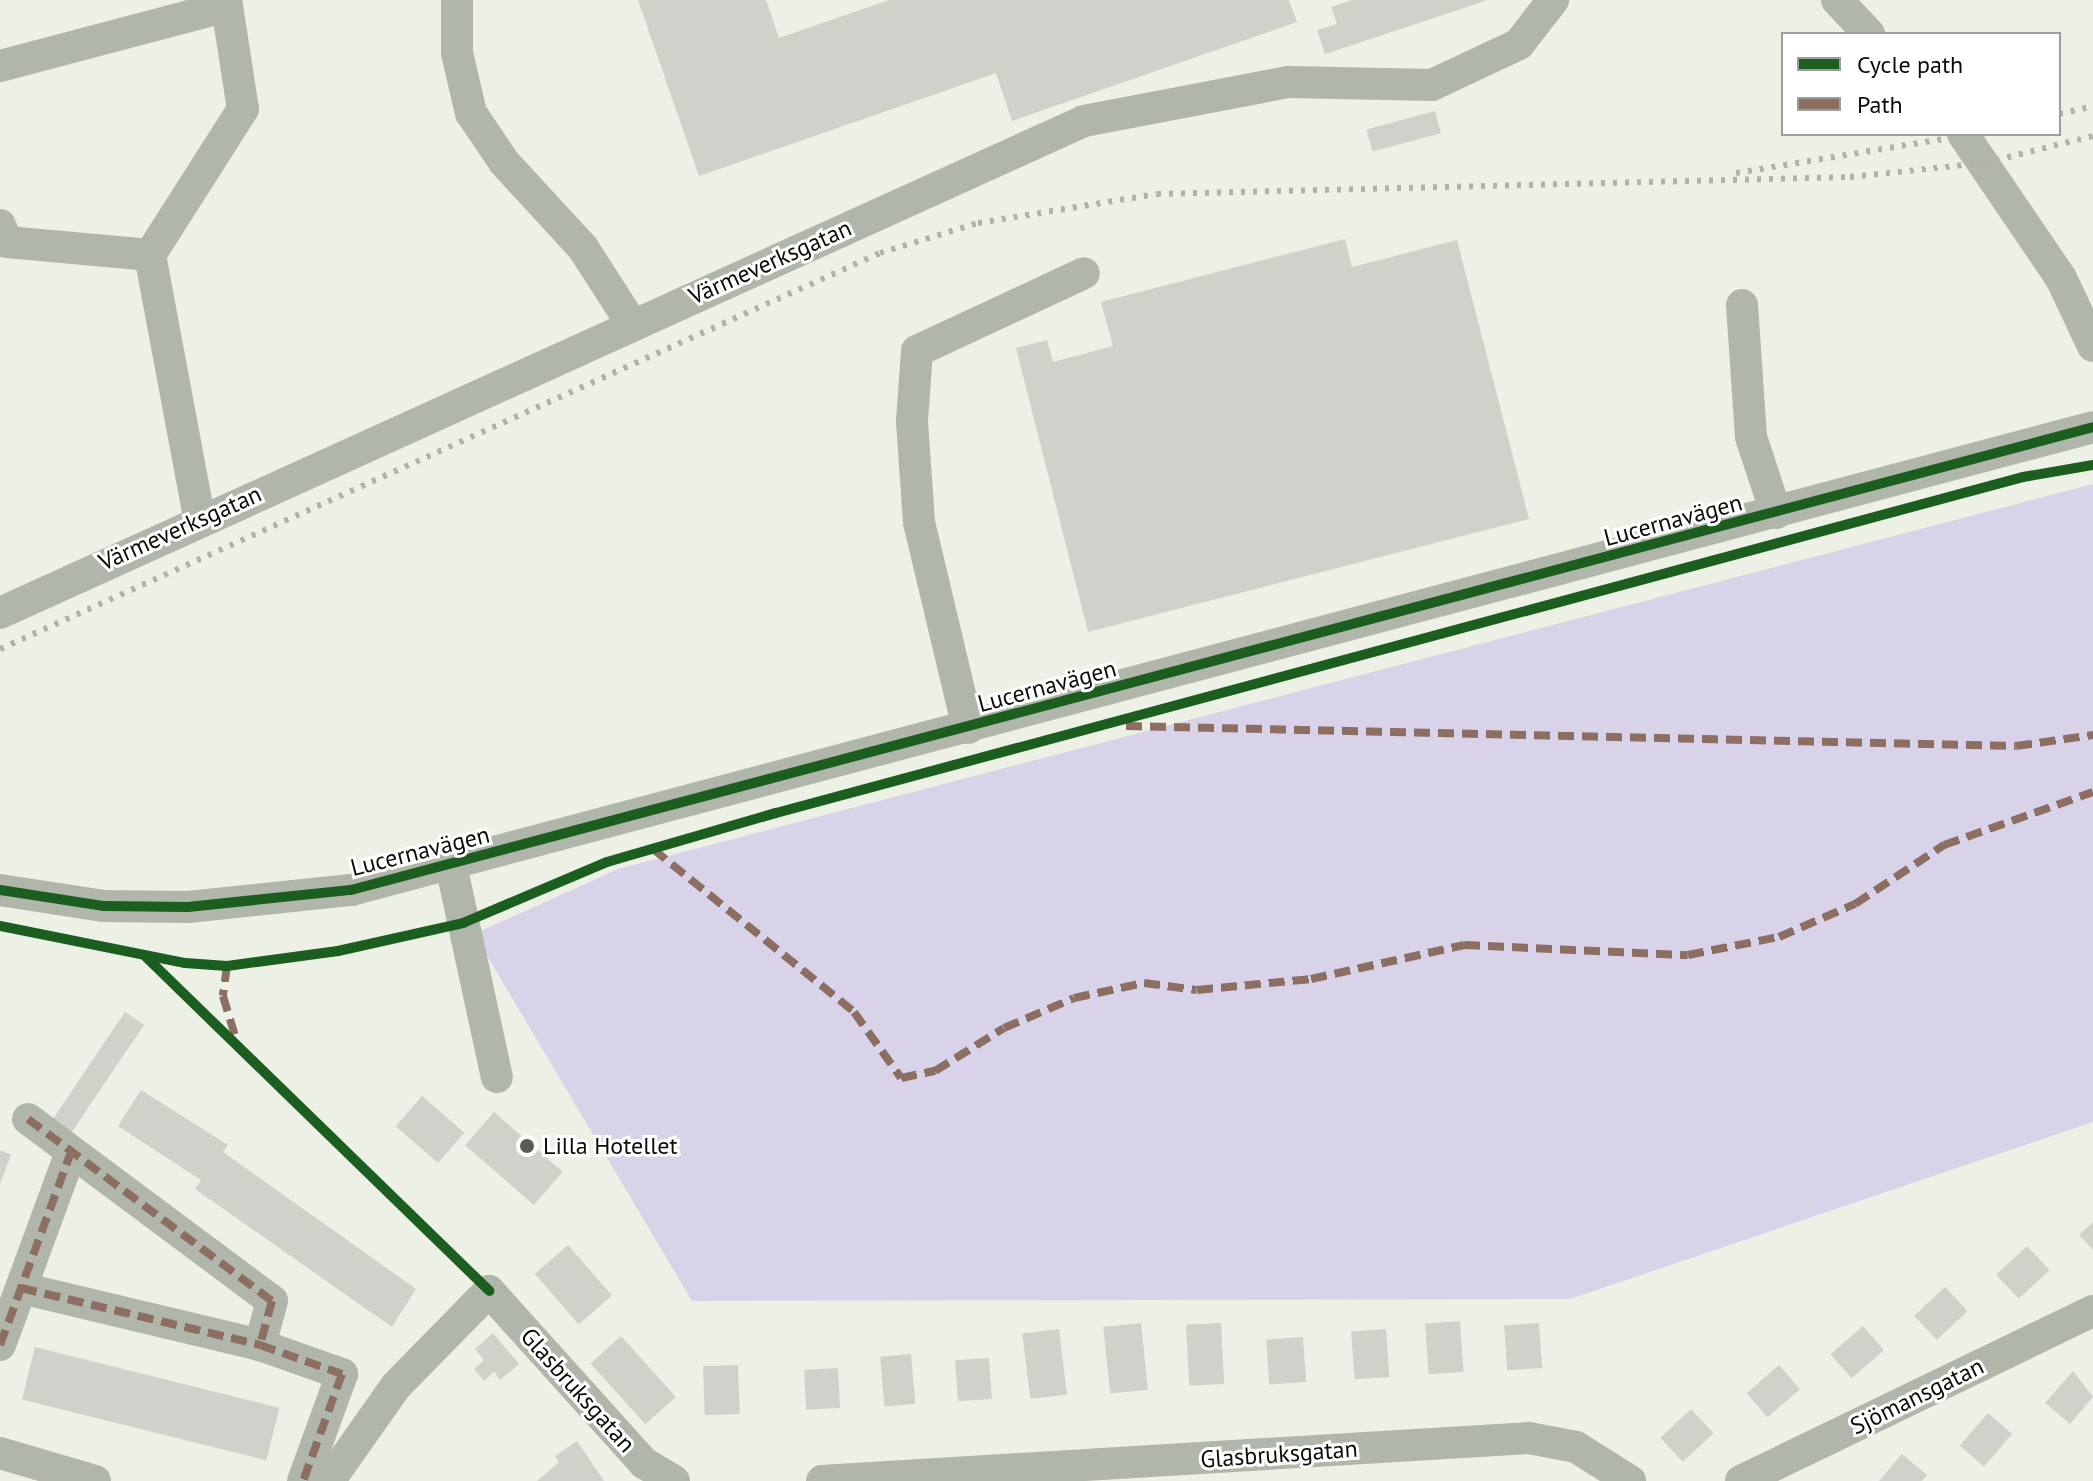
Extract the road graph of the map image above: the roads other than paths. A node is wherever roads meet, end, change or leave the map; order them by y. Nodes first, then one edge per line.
1 (457, 0) edge
2 (1553, 0) edge
3 (1837, 0) edge
4 (1867, 32) edge
5 (0, 66) edge
6 (1964, 136) edge
7 (0, 225) edge
8 (150, 255) junction
9 (1084, 273) dead end
10 (1742, 305) dead end
11 (632, 324) junction
12 (2093, 346) edge
13 (2093, 427) edge
14 (1776, 513) junction
15 (199, 517) junction
16 (0, 613) edge
17 (968, 728) junction
18 (451, 865) junction
19 (0, 890) edge
20 (497, 1077) dead end
21 (28, 1119) dead end
22 (71, 1152) junction
23 (21, 1288) junction
24 (2093, 1311) edge
25 (0, 1345) edge
26 (260, 1345) junction
27 (0, 1453) edge
28 (1045, 1475) edge
29 (95, 1481) edge
30 (303, 1481) edge
31 (329, 1481) edge
32 (674, 1481) edge
33 (822, 1481) edge
34 (1630, 1481) edge
35 (1741, 1481) edge

1 - 11 street
2 - 11 street, Värmeverksgatan
3 - 4 street
5 - 8 street
6 - 12 street
7 - 8 street
8 - 15 street
9 - 17 street
10 - 14 street
11 - 15 street, Värmeverksgatan
13 - 14 street, Lucernavägen
14 - 17 street, Lucernavägen
15 - 16 street, Värmeverksgatan
17 - 18 street, Lucernavägen
18 - 19 street, Lucernavägen
18 - 20 street
21 - 22 street
22 - 23 street
22 - 26 street
23 - 25 street
23 - 26 street
24 - 35 street, Sjömansgatan
26 - 30 street
27 - 29 street
28 - 33 street, Glasbruksgatan
28 - 34 street, Glasbruksgatan
31 - 32 street, Glasbruksgatan

